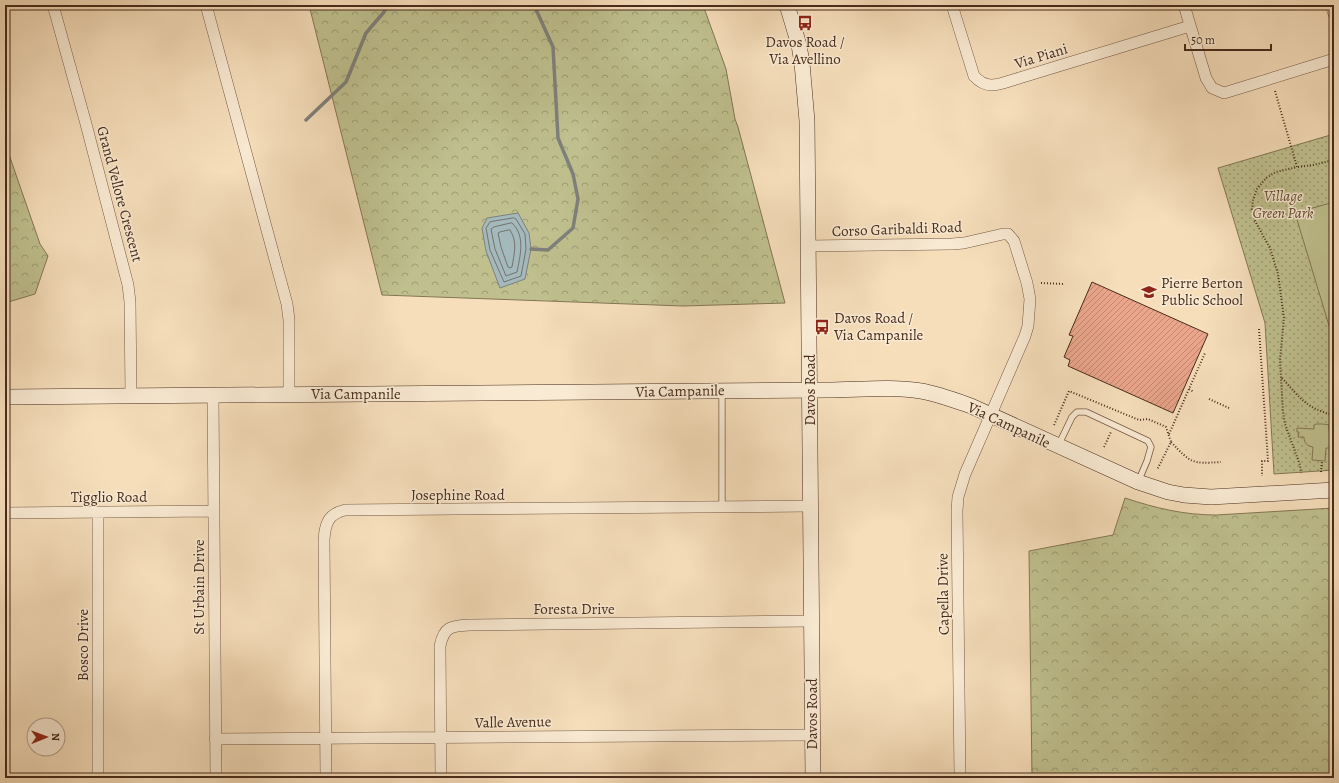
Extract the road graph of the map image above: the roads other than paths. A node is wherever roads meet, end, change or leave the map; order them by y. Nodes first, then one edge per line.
1 (53, 5) edge
2 (206, 5) edge
3 (787, 5) edge
4 (952, 5) edge
5 (1184, 5) edge
6 (1331, 5) edge
7 (1334, 14) edge
8 (1190, 26) junction
9 (1334, 59) edge
10 (808, 246) junction
11 (722, 390) junction
12 (810, 390) junction
13 (290, 394) junction
14 (131, 395) junction
15 (213, 395) junction
16 (5, 397) edge
17 (991, 416) junction
18 (1058, 447) junction
19 (1138, 482) junction
20 (1334, 490) edge
21 (811, 506) junction
22 (722, 507) junction
23 (213, 511) junction
24 (98, 512) junction
25 (5, 513) edge
26 (812, 621) junction
27 (812, 735) junction
28 (441, 738) junction
29 (215, 739) junction
30 (326, 739) junction
31 (98, 778) edge
32 (216, 778) edge
33 (326, 778) edge
34 (441, 778) edge
35 (813, 778) edge
36 (960, 778) edge

1 - 14 street, Grand Vellore Crescent
2 - 13 street
3 - 10 street, Davos Road
4 - 8 street, Via Piani
5 - 8 street
6 - 7 street
8 - 9 street
10 - 12 street, Davos Road
10 - 17 street, Corso Garibaldi Road
11 - 12 street, Via Campanile
11 - 13 street, Via Campanile
11 - 22 lane
12 - 17 street, Via Campanile
12 - 21 street, Davos Road
13 - 15 street, Via Campanile
14 - 15 street, Via Campanile
14 - 16 street, Via Campanile
15 - 23 street, St Urbain Drive
17 - 18 street, Via Campanile
17 - 36 street, Capella Drive
18 - 19 street, Via Campanile
18 - 19 lane
19 - 20 street, Via Campanile
21 - 22 street, Josephine Road
21 - 26 street, Davos Road
22 - 30 street, Josephine Road
23 - 24 street, Tigglio Road
23 - 29 street, St Urbain Drive
24 - 25 street, Tigglio Road
24 - 31 street, Bosco Drive
26 - 27 street, Davos Road
26 - 28 street, Foresta Drive
27 - 28 street, Valle Avenue
27 - 35 street, Davos Road
28 - 30 street, Valle Avenue
28 - 34 street, Foresta Drive
29 - 30 street, Valle Avenue
29 - 32 street, St Urbain Drive
30 - 33 street, Josephine Road

